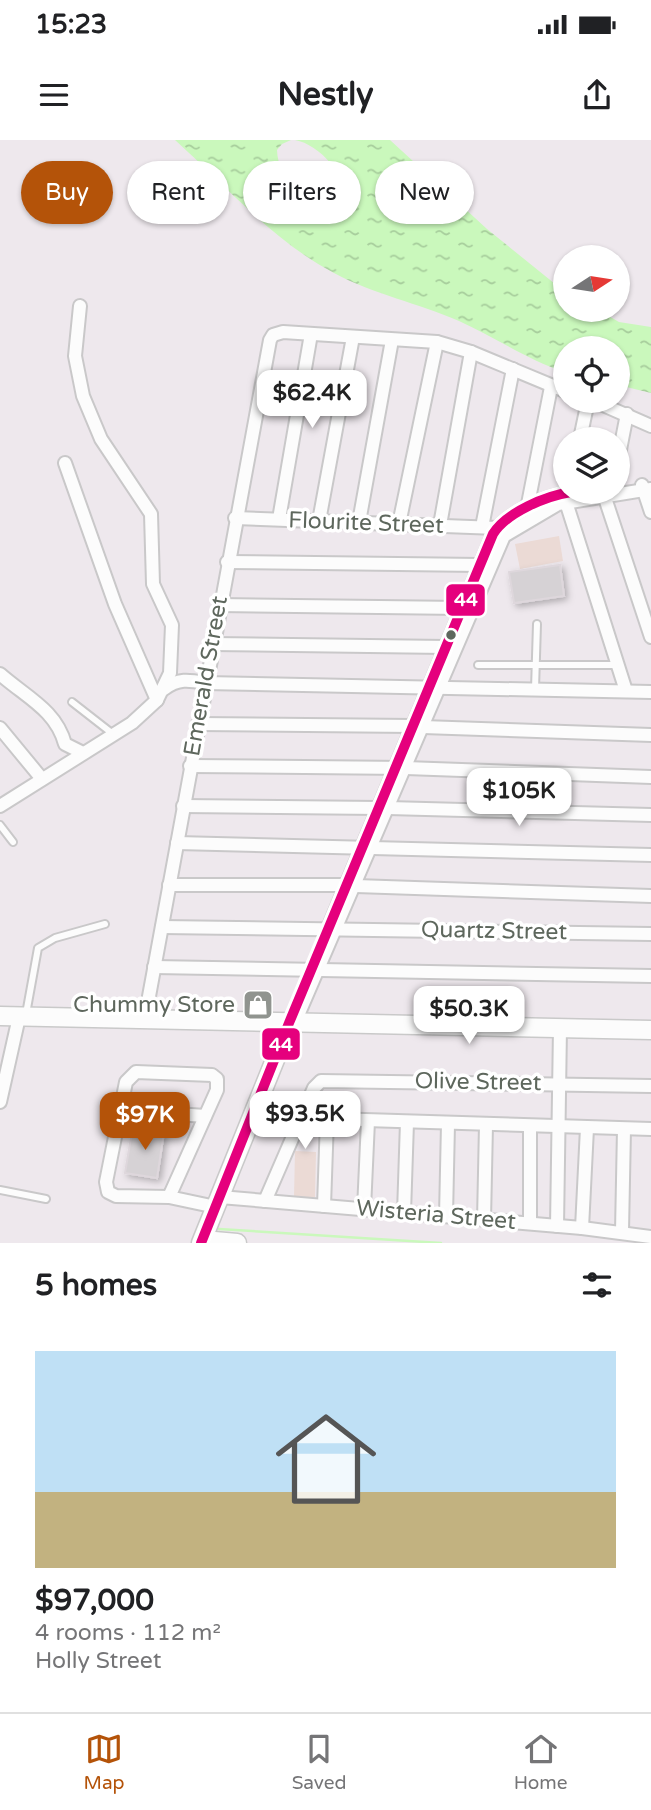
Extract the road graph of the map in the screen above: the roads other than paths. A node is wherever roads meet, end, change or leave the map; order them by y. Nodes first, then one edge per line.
1 (80, 306) dead end
2 (312, 334) junction
3 (353, 338) junction
4 (393, 340) junction
5 (437, 342) junction
6 (471, 352) junction
7 (513, 369) junction
8 (551, 387) joint
9 (627, 414) joint
10 (651, 426) edge
11 (624, 427) edge
12 (65, 463) dead end
13 (647, 486) edge
14 (553, 496) edge
15 (553, 504) edge
16 (572, 504) edge
17 (612, 504) edge
18 (527, 509) junction
19 (651, 512) edge
20 (235, 518) junction
21 (279, 519) junction
22 (319, 521) junction
23 (359, 522) junction
24 (399, 524) junction
25 (440, 526) junction
26 (482, 527) junction
27 (497, 528) junction
28 (227, 562) junction
29 (480, 565) junction
30 (219, 605) junction
31 (462, 608) junction
32 (537, 624) dead end
33 (651, 637) edge
34 (212, 645) junction
35 (446, 647) junction
36 (478, 665) dead end
37 (618, 665) junction
38 (536, 667) junction
39 (0, 674) edge
40 (205, 683) junction
41 (434, 687) junction
42 (164, 689) junction
43 (536, 689) junction
44 (626, 691) junction
45 (651, 692) edge
46 (157, 701) junction
47 (72, 702) dead end
48 (198, 724) junction
49 (418, 726) junction
50 (0, 728) edge
51 (113, 734) junction
52 (651, 735) edge
53 (83, 753) junction
54 (190, 766) junction
55 (400, 768) junction
56 (651, 777) edge
57 (42, 779) junction
58 (0, 806) edge
59 (183, 806) junction
60 (384, 808) junction
61 (651, 815) edge
62 (0, 825) edge
63 (13, 842) dead end
64 (177, 843) junction
65 (366, 849) junction
66 (651, 855) edge
67 (169, 885) junction
68 (351, 886) junction
69 (651, 896) edge
70 (105, 924) dead end
71 (162, 927) junction
72 (333, 928) junction
73 (651, 934) edge
74 (155, 967) junction
75 (316, 968) junction
76 (651, 975) edge
77 (0, 1016) edge
78 (22, 1016) junction
79 (145, 1018) junction
80 (290, 1027) junction
81 (560, 1028) junction
82 (651, 1030) edge
83 (559, 1084) junction
84 (651, 1086) edge
85 (0, 1101) edge
86 (120, 1110) junction
87 (205, 1116) junction
88 (301, 1118) junction
89 (327, 1119) junction
90 (368, 1121) junction
91 (407, 1122) junction
92 (448, 1124) junction
93 (486, 1125) junction
94 (530, 1127) junction
95 (558, 1128) junction
96 (587, 1128) junction
97 (624, 1129) junction
98 (651, 1129) edge
99 (0, 1190) edge
100 (169, 1197) junction
101 (46, 1199) dead end
102 (265, 1201) junction
103 (218, 1202) junction
104 (324, 1206) junction
105 (364, 1209) junction
106 (404, 1213) junction
107 (446, 1216) junction
108 (484, 1220) junction
109 (530, 1223) junction
110 (557, 1226) junction
111 (582, 1228) junction
112 (622, 1231) junction
113 (651, 1237) edge
114 (202, 1242) edge
115 (237, 1243) edge

1 - 42 street
2 - 3 street
2 - 20 street, Emerald Street
2 - 21 street
3 - 4 street
3 - 22 street
4 - 5 street
4 - 23 street
5 - 6 street
5 - 24 street
6 - 7 street
6 - 25 street
7 - 8 street
7 - 26 street
8 - 18 street
9 - 10 street
9 - 11 street
12 - 46 street
13 - 19 street
14 - 18 street
15 - 41 street
16 - 37 street
17 - 33 street
18 - 27 street
20 - 21 street, Flourite Street
20 - 28 street, Emerald Street
21 - 22 street, Flourite Street
22 - 23 street, Flourite Street
23 - 24 street, Flourite Street
24 - 25 street, Flourite Street
25 - 26 street, Flourite Street
26 - 27 street, Flourite Street
27 - 29 street
28 - 29 street
28 - 30 street, Emerald Street
29 - 31 street
30 - 31 street
30 - 34 street, Emerald Street
31 - 35 street
32 - 38 lane
34 - 35 street
34 - 40 street, Emerald Street
35 - 41 street
36 - 38 lane
37 - 38 lane
37 - 44 street
38 - 43 lane
39 - 53 street
40 - 41 street
40 - 42 street
40 - 48 street, Emerald Street
41 - 43 street
41 - 49 street
42 - 46 street
43 - 44 street
44 - 45 street
46 - 51 street
47 - 51 lane
48 - 49 street
48 - 54 street, Emerald Street
49 - 52 street
49 - 55 street
50 - 57 street
51 - 53 street
53 - 57 street
54 - 55 street
54 - 59 street, Emerald Street
55 - 56 street
55 - 60 street
57 - 58 street
59 - 60 street
59 - 64 street, Emerald Street
60 - 61 street
60 - 65 street
62 - 63 lane
64 - 65 street
64 - 67 street, Emerald Street
65 - 66 street
65 - 68 street
67 - 68 street
67 - 71 street, Emerald Street
68 - 69 street
68 - 72 street
70 - 78 lane
71 - 72 street, Quartz Street
71 - 74 street, Emerald Street
72 - 73 street, Quartz Street
72 - 75 street
74 - 75 street
74 - 79 street, Emerald Street
75 - 76 street
75 - 80 street
77 - 78 street
78 - 79 street
78 - 85 street
79 - 80 street
80 - 81 street
80 - 103 street
81 - 82 street
81 - 83 street
83 - 84 street
83 - 88 street, Olive Street
83 - 95 street
86 - 87 street
86 - 87 street
86 - 100 street, Wisteria Street
87 - 100 street
88 - 89 street
88 - 102 street, Olive Street
89 - 90 street
89 - 104 street
90 - 91 street
90 - 105 street
91 - 92 street
91 - 106 street
92 - 93 street
92 - 107 street
93 - 94 street
93 - 108 street
94 - 95 street
94 - 109 street
95 - 96 street
95 - 110 street
96 - 97 street
96 - 111 street
97 - 98 street
97 - 112 street
99 - 101 lane
100 - 103 street, Wisteria Street
102 - 103 street, Wisteria Street
102 - 104 street, Wisteria Street
103 - 114 street
104 - 105 street, Wisteria Street
105 - 106 street, Wisteria Street
106 - 107 street, Wisteria Street
107 - 108 street, Wisteria Street
108 - 109 street, Wisteria Street
109 - 110 street, Wisteria Street
110 - 111 street, Wisteria Street
111 - 112 street, Wisteria Street
112 - 113 street, Wisteria Street
114 - 115 street

